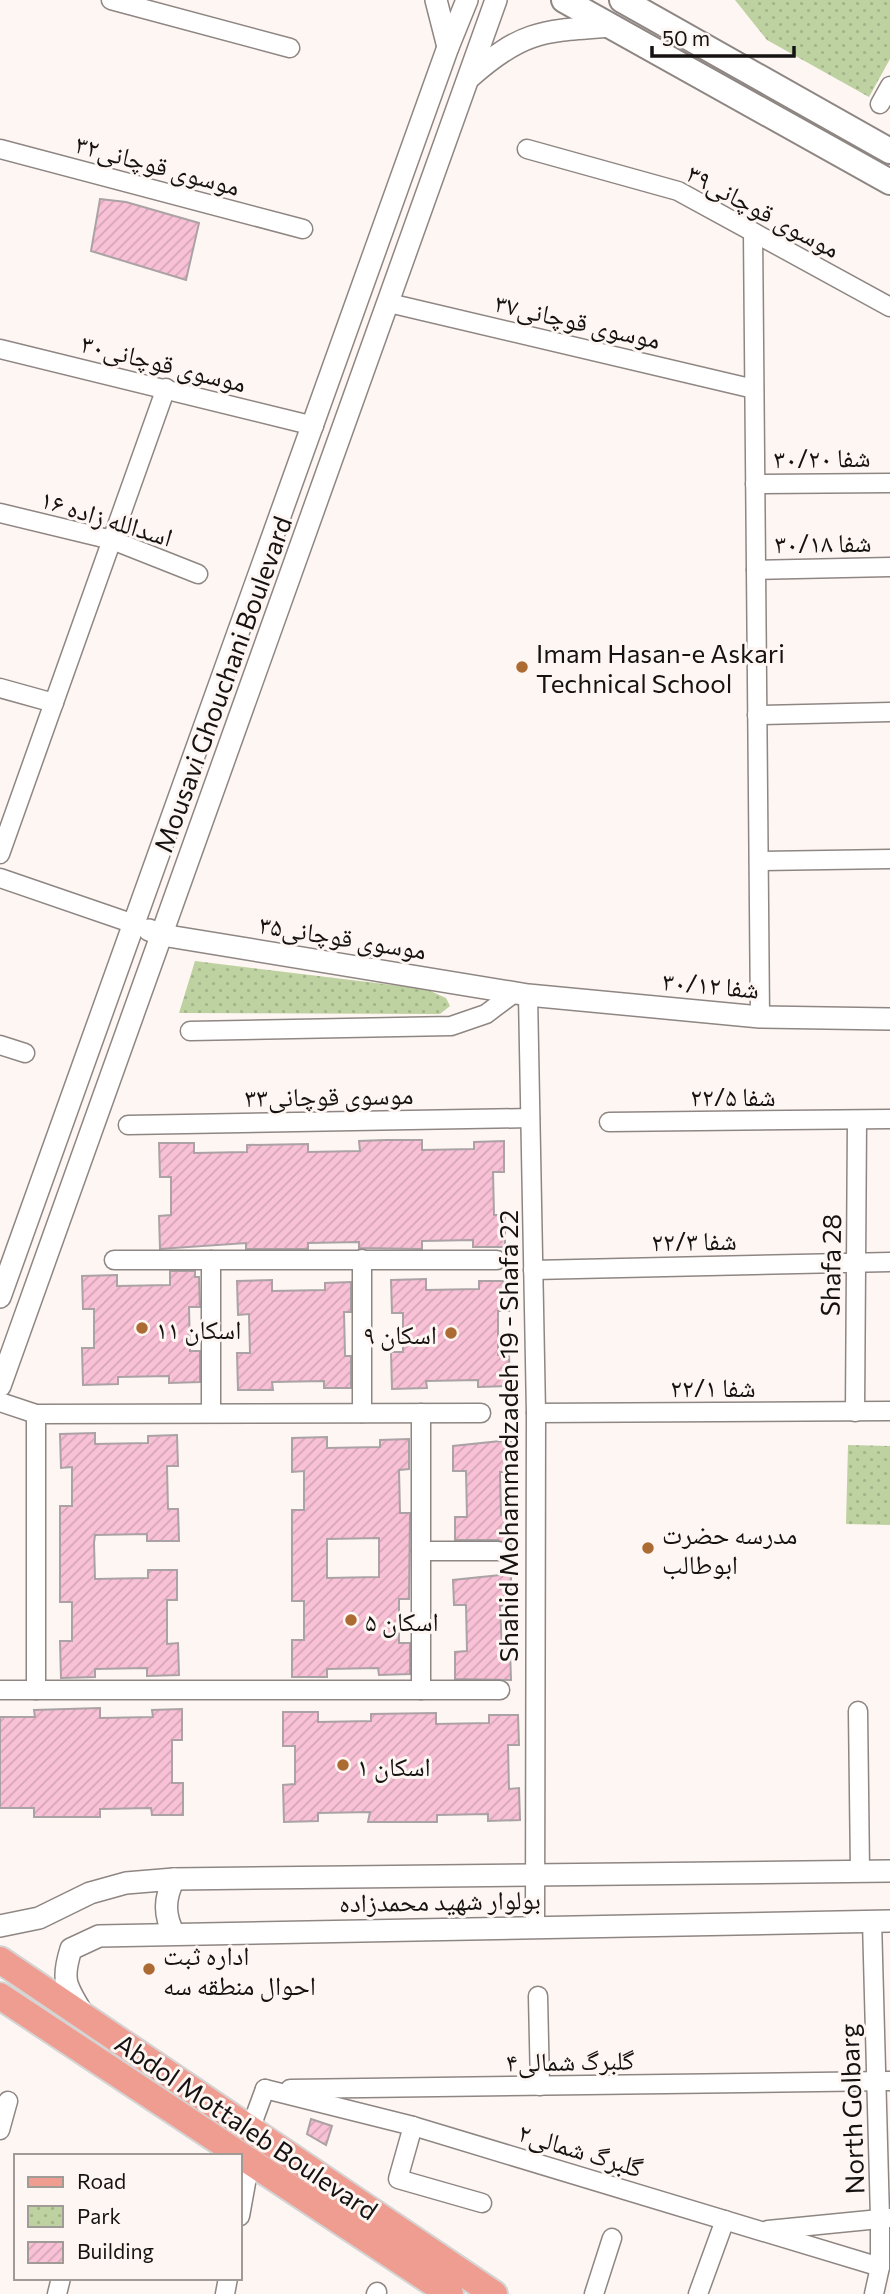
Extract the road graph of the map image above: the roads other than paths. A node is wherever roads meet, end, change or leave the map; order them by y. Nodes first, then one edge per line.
1 (111, 0) edge
2 (436, 0) edge
3 (467, 0) edge
4 (496, 0) edge
5 (564, 0) edge
6 (622, 0) edge
7 (612, 26) junction
8 (448, 47) junction
9 (290, 48) dead end
10 (469, 78) junction
11 (890, 86) edge
12 (880, 104) dead end
13 (0, 149) edge
14 (527, 149) dead end
15 (890, 151) edge
16 (890, 182) edge
17 (303, 229) dead end
18 (753, 232) junction
19 (389, 303) junction
20 (890, 307) edge
21 (0, 349) edge
22 (166, 388) junction
23 (754, 389) junction
24 (314, 426) junction
25 (890, 483) edge
26 (755, 484) junction
27 (0, 513) edge
28 (112, 540) junction
29 (890, 567) edge
30 (756, 570) junction
31 (198, 574) dead end
32 (0, 688) edge
33 (54, 703) junction
34 (890, 712) edge
35 (757, 715) junction
36 (0, 854) edge
37 (890, 859) edge
38 (759, 861) junction
39 (0, 878) edge
40 (134, 924) junction
41 (162, 935) junction
42 (521, 994) junction
43 (760, 1017) junction
44 (890, 1019) edge
45 (190, 1031) dead end
46 (0, 1045) edge
47 (25, 1053) dead end
48 (530, 1118) junction
49 (890, 1119) edge
50 (858, 1120) junction
51 (609, 1122) dead end
52 (128, 1125) dead end
53 (362, 1259) junction
54 (114, 1260) dead end
55 (211, 1260) junction
56 (497, 1260) dead end
57 (890, 1262) edge
58 (857, 1263) junction
59 (533, 1270) junction
60 (0, 1297) edge
61 (0, 1386) edge
62 (0, 1402) edge
63 (890, 1411) edge
64 (855, 1412) junction
65 (211, 1413) junction
66 (362, 1413) junction
67 (421, 1413) junction
68 (481, 1413) dead end
69 (536, 1413) junction
70 (36, 1414) junction
71 (421, 1550) junction
72 (498, 1550) dead end
73 (0, 1690) edge
74 (36, 1690) junction
75 (421, 1690) junction
76 (500, 1690) dead end
77 (858, 1711) dead end
78 (860, 1871) junction
79 (890, 1871) edge
80 (534, 1877) junction
81 (174, 1879) junction
82 (881, 1921) edge
83 (535, 1925) junction
84 (0, 1926) edge
85 (174, 1934) junction
86 (0, 1960) edge
87 (0, 1996) edge
88 (538, 1996) dead end
89 (86, 2018) junction
90 (883, 2082) edge
91 (540, 2086) junction
92 (265, 2090) junction
93 (8, 2101) dead end
94 (413, 2126) junction
95 (251, 2127) junction
96 (0, 2130) edge
97 (239, 2154) edge
98 (242, 2156) edge
99 (250, 2161) junction
100 (482, 2203) dead end
101 (242, 2205) edge
102 (885, 2218) edge
103 (725, 2220) junction
104 (762, 2231) junction
105 (612, 2238) dead end
106 (880, 2267) junction
107 (450, 2294) edge
108 (494, 2294) edge
109 (594, 2294) edge
110 (698, 2294) edge
111 (874, 2294) edge

1 - 9 street
2 - 8 street
3 - 8 street, Mousavi Ghouchani Boulevard
4 - 10 street, Mousavi Ghouchani Boulevard
5 - 7 main road
6 - 15 main road
7 - 10 street
7 - 16 main road
8 - 24 street, Mousavi Ghouchani Boulevard
10 - 19 street, Mousavi Ghouchani Boulevard
11 - 12 street
13 - 17 street, موسوی قوچانی۳۲
14 - 18 street, موسوی قوچانی۳۹
18 - 20 street, موسوی قوچانی۳۹
18 - 23 street
19 - 23 street, موسوی قوچانی۳۷
19 - 41 street, Mousavi Ghouchani Boulevard
21 - 22 street, موسوی قوچانی۳۰
22 - 24 street, موسوی قوچانی۳۰
22 - 28 street
23 - 26 street
24 - 40 street, Mousavi Ghouchani Boulevard
25 - 26 street, شفا ۳۰/۲۰
26 - 30 street
27 - 28 street, اسدالله زاده ۱۶
28 - 31 street, اسدالله زاده ۱۶
28 - 33 street
29 - 30 street, شفا ۳۰/۱۸
30 - 35 street
32 - 33 street
33 - 36 street
34 - 35 street
35 - 38 street
37 - 38 street
38 - 43 street
39 - 40 street
40 - 41 street, موسوی قوچانی۳۵
40 - 60 street, Mousavi Ghouchani Boulevard
41 - 42 street, موسوی قوچانی۳۵
41 - 61 street, Mousavi Ghouchani Boulevard
42 - 43 street, شفا ۳۰/۱۲
42 - 45 street
42 - 48 street, Shahid Mohammadzadeh 19 - Shafa 22
43 - 44 street, شفا ۳۰/۱۲
46 - 47 street
48 - 52 street, موسوی قوچانی۳۳
48 - 59 street, Shahid Mohammadzadeh 19 - Shafa 22
49 - 50 street, شفا ۲۲/۵
50 - 51 street, شفا ۲۲/۵
50 - 58 street, Shafa 28
53 - 55 street
53 - 56 street
53 - 66 street
54 - 55 street
55 - 65 street
57 - 58 street, شفا ۲۲/۳
58 - 59 street, شفا ۲۲/۳
58 - 64 street, Shafa 28
59 - 69 street, Shahid Mohammadzadeh 19 - Shafa 22
62 - 70 street
63 - 64 street, ۲۲/۱ شفا
64 - 69 street, ۲۲/۱ شفا
65 - 66 street
65 - 70 street
66 - 67 street
67 - 68 street
67 - 71 street
69 - 80 street, Shahid Mohammadzadeh 19 - Shafa 22
70 - 74 street
71 - 72 street
71 - 75 street
73 - 74 street
74 - 75 street
75 - 76 street
77 - 78 street
78 - 79 street, بولوار شهید محمدزاده
78 - 80 street, بولوار شهید محمدزاده
80 - 81 street, بولوار شهید محمدزاده
80 - 83 street, Shahid Mohammadzadeh 19 - Shafa 22
81 - 84 street, بولوار شهید محمدزاده
81 - 85 street
82 - 83 street, بولوار شهید محمدزاده
82 - 90 street, North Golbarg
83 - 85 street, بولوار شهید محمدزاده
85 - 89 street, بولوار شهید محمدزاده
86 - 89 main road, Abdol Mottaleb Boulevard
87 - 97 main road, Abdol Mottaleb Boulevard
88 - 91 street
89 - 95 main road, Abdol Mottaleb Boulevard
90 - 91 street, گلبرگ شمالی۴
90 - 102 street, North Golbarg
91 - 92 street, گلبرگ شمالی۴
92 - 94 street, گلبرگ شمالی۲
92 - 95 street
93 - 96 street
94 - 100 street
94 - 103 street, گلبرگ شمالی۲
95 - 108 main road, Abdol Mottaleb Boulevard
98 - 99 main road, Abdol Mottaleb Boulevard
99 - 101 street
99 - 107 main road, Abdol Mottaleb Boulevard
102 - 104 street
102 - 106 street, North Golbarg
103 - 104 street, گلبرگ شمالی۲
103 - 110 street
104 - 106 street, گلبرگ شمالی۲
105 - 109 street
106 - 111 street, North Golbarg

